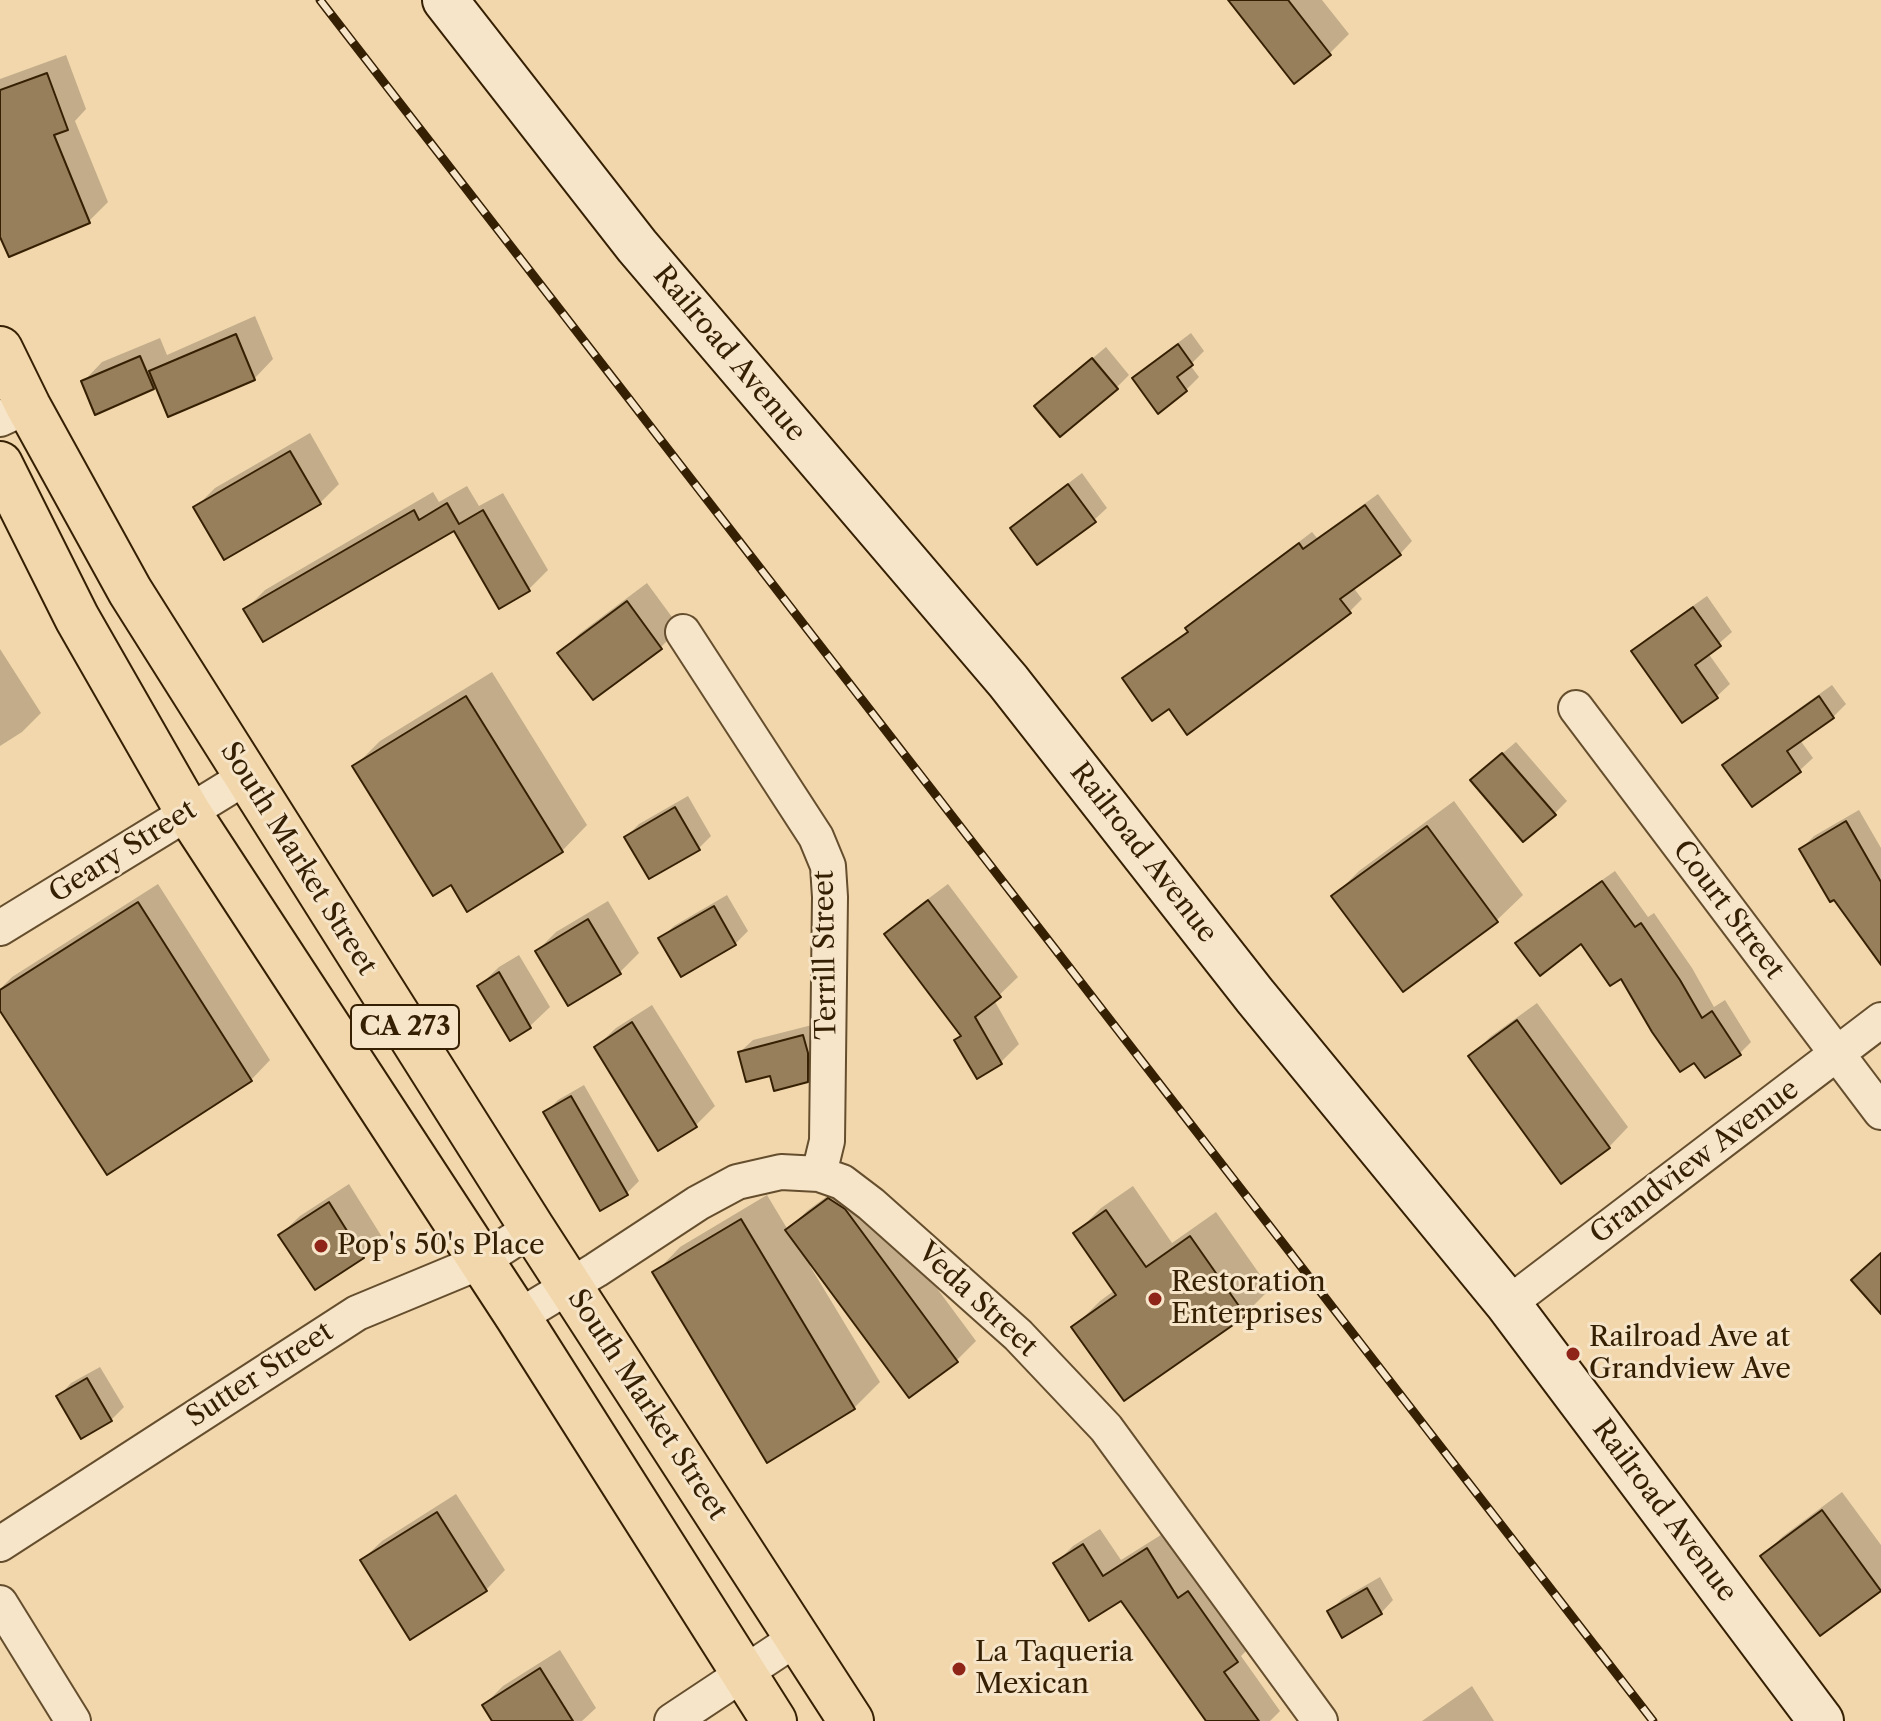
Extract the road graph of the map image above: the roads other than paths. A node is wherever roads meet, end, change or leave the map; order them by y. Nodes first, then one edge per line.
1 (445, 0) edge
2 (0, 349) edge
3 (14, 412) edge
4 (0, 464) edge
5 (683, 632) dead end
6 (1576, 708) dead end
7 (246, 777) junction
8 (188, 812) junction
9 (0, 928) edge
10 (1881, 1020) edge
11 (1836, 1054) junction
12 (1881, 1112) edge
13 (819, 1174) junction
14 (532, 1228) junction
15 (480, 1262) junction
16 (571, 1285) junction
17 (1508, 1304) junction
18 (518, 1317) junction
19 (0, 1544) edge
20 (0, 1603) edge
21 (797, 1638) junction
22 (743, 1673) junction
23 (73, 1721) edge
24 (672, 1721) edge
25 (774, 1721) edge
26 (851, 1721) edge
27 (1320, 1721) edge
28 (1821, 1721) edge

1 - 17 main road, Railroad Avenue
2 - 3 main road, South Market Street / CA 273
3 - 7 main road, South Market Street / CA 273
4 - 8 main road, CA 273
5 - 13 street, Terrill Street
6 - 11 street, Court Street
7 - 8 street, Geary Street
7 - 14 main road, South Market Street / CA 273
8 - 9 street, Geary Street
8 - 15 main road, CA 273
10 - 11 street, Grandview Avenue
11 - 12 street, Court Street
11 - 17 street, Grandview Avenue
13 - 16 street, Veda Street
13 - 27 street, Veda Street
14 - 15 street, Sutter Street
14 - 16 main road, South Market Street / CA 273
15 - 18 main road, CA 273
15 - 19 street, Sutter Street
16 - 18 street, Veda Street
16 - 21 main road, South Market Street / CA 273
17 - 28 main road, Railroad Avenue
18 - 22 main road, CA 273
20 - 23 street
21 - 22 street
21 - 26 main road, South Market Street / CA 273
22 - 24 street
22 - 25 main road, CA 273

